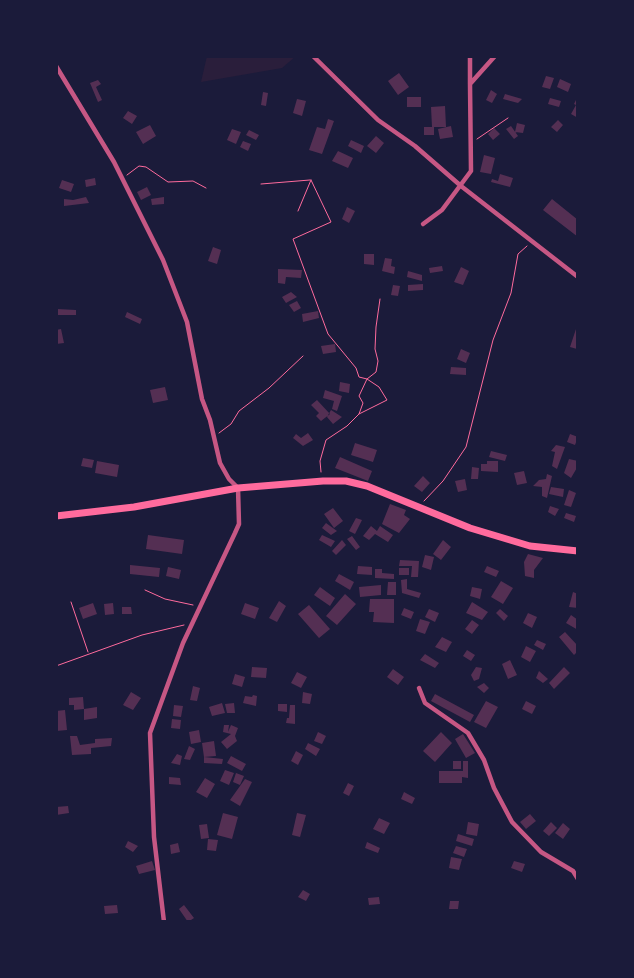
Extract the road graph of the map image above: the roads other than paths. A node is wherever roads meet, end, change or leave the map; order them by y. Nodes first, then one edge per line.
1 (313, 56) edge
2 (470, 56) edge
3 (495, 56) edge
4 (56, 66) edge
5 (470, 84) junction
6 (461, 186) junction
7 (423, 224) dead end
8 (578, 277) edge
9 (238, 488) junction
10 (56, 516) edge
11 (578, 551) edge
12 (419, 688) dead end
13 (578, 879) edge
14 (164, 922) edge

1 - 6 street
2 - 5 street
3 - 5 street
4 - 9 street
5 - 6 street
6 - 7 street
6 - 8 street
9 - 10 main road
9 - 11 main road
9 - 14 street
12 - 13 street

